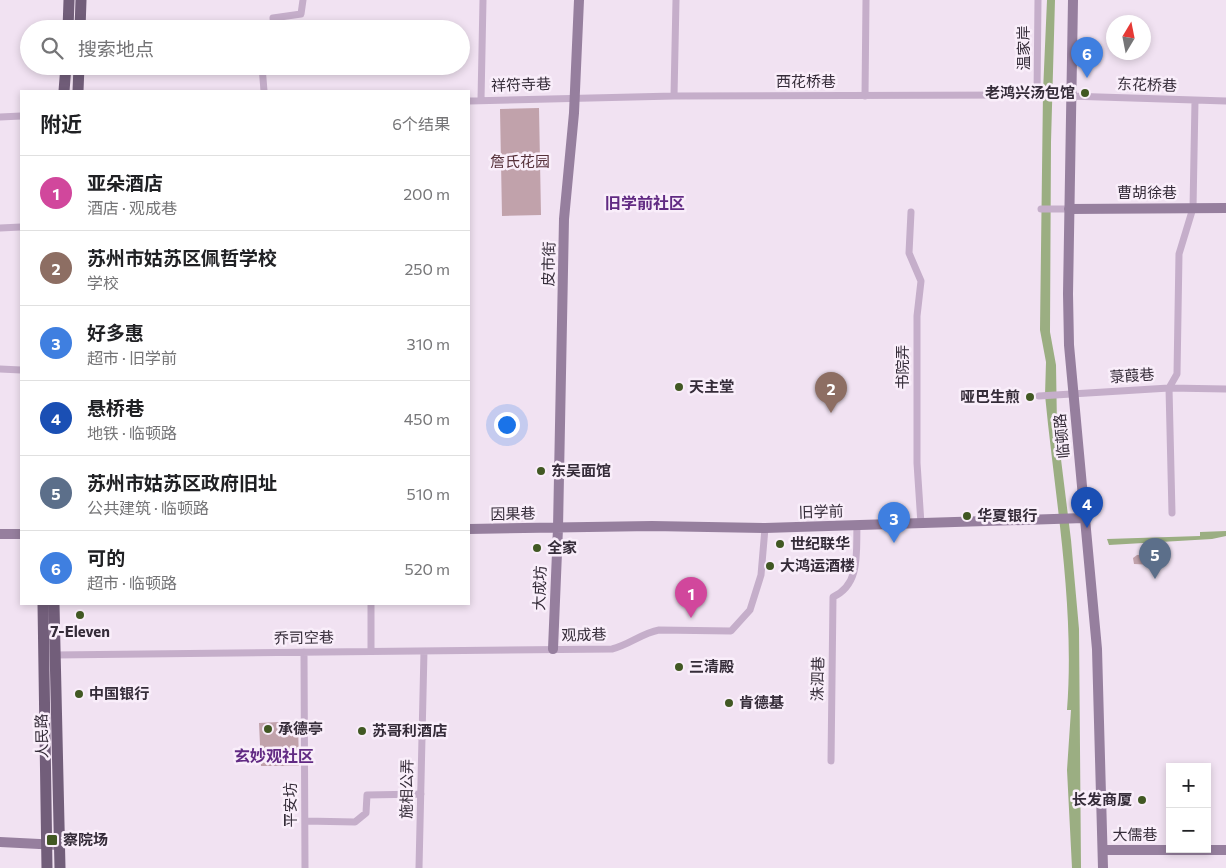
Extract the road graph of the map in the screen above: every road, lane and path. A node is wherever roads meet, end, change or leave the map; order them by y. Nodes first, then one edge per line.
1 (69, 0) edge
2 (81, 0) edge
3 (303, 0) edge
4 (484, 0) edge
5 (579, 0) edge
6 (676, 0) edge
7 (866, 0) edge
8 (1038, 0) edge
9 (1073, 0) edge
10 (68, 20) edge
11 (80, 20) edge
12 (274, 20) edge
13 (65, 75) edge
14 (79, 75) edge
15 (263, 75) edge
16 (64, 90) edge
17 (78, 90) edge
18 (264, 90) edge
19 (1039, 95) junction
20 (674, 96) junction
21 (865, 96) junction
22 (1072, 96) junction
23 (574, 97) junction
24 (482, 100) junction
25 (470, 101) edge
26 (1195, 101) junction
27 (1226, 101) edge
28 (20, 116) edge
29 (0, 117) edge
30 (1193, 208) junction
31 (1226, 208) edge
32 (1040, 209) dead end
33 (1069, 209) junction
34 (911, 212) dead end
35 (20, 227) edge
36 (0, 228) edge
37 (0, 369) edge
38 (20, 370) edge
39 (1169, 388) junction
40 (1226, 388) edge
41 (1073, 394) junction
42 (1041, 396) dead end
43 (1172, 512) dead end
44 (1084, 518) junction
45 (921, 524) junction
46 (857, 526) junction
47 (558, 528) junction
48 (765, 528) junction
49 (470, 529) edge
50 (0, 534) edge
51 (20, 534) edge
52 (43, 605) edge
53 (54, 605) edge
54 (370, 605) edge
55 (553, 649) junction
56 (371, 651) junction
57 (424, 651) junction
58 (304, 652) junction
59 (56, 655) junction
60 (831, 761) dead end
61 (421, 794) junction
62 (305, 821) junction
63 (0, 842) edge
64 (46, 844) junction
65 (59, 845) junction
66 (1103, 850) junction
67 (1226, 850) edge
68 (47, 868) edge
69 (60, 868) edge
70 (305, 868) edge
71 (419, 868) edge
72 (1103, 868) edge

1 - 10 main road
2 - 11 main road
3 - 12 street
4 - 24 street
5 - 23 street, 皮市街
6 - 20 street
7 - 21 street
8 - 19 street, 温家岸
9 - 22 street, 临顿路
13 - 16 main road
14 - 17 main road
15 - 18 street
19 - 21 street, 西花桥巷
19 - 22 street, 东花桥巷
20 - 21 street, 西花桥巷
20 - 23 street, 西花桥巷
22 - 26 street, 东花桥巷
22 - 33 street, 临顿路
23 - 24 street, 祥符寺巷
23 - 47 street, 皮市街
24 - 25 street, 祥符寺巷
26 - 27 street, 东花桥巷
26 - 30 street
28 - 29 street
30 - 31 street, 曹胡徐巷
30 - 33 street, 曹胡徐巷
30 - 39 street
32 - 33 street
33 - 41 street, 临顿路
34 - 45 street, 书院弄
35 - 36 street
37 - 38 street
39 - 40 street, 菉葭巷
39 - 41 street, 菉葭巷
39 - 43 street
41 - 42 street, 菉葭巷
41 - 44 street, 临顿路
44 - 45 street, 旧学前
44 - 66 street, 临顿路
45 - 46 street, 旧学前
46 - 48 street, 旧学前
46 - 60 street, 洙泗巷
47 - 48 street, 旧学前
47 - 49 street, 因果巷
47 - 55 street, 大成坊
48 - 55 street, 观成巷
50 - 51 street
52 - 64 main road, 人民路
53 - 59 main road, 人民路
54 - 56 street
55 - 57 street, 乔司空巷
56 - 57 street, 乔司空巷
56 - 58 street, 乔司空巷
57 - 61 street, 施相公弄
58 - 59 street, 乔司空巷
58 - 62 street, 平安坊
59 - 65 main road, 人民路
61 - 62 street
61 - 71 street, 施相公弄
62 - 70 street, 平安坊
63 - 64 street
64 - 65 street
64 - 68 main road, 人民路
65 - 69 main road, 人民路
66 - 67 street, 大儒巷
66 - 72 street, 临顿路

